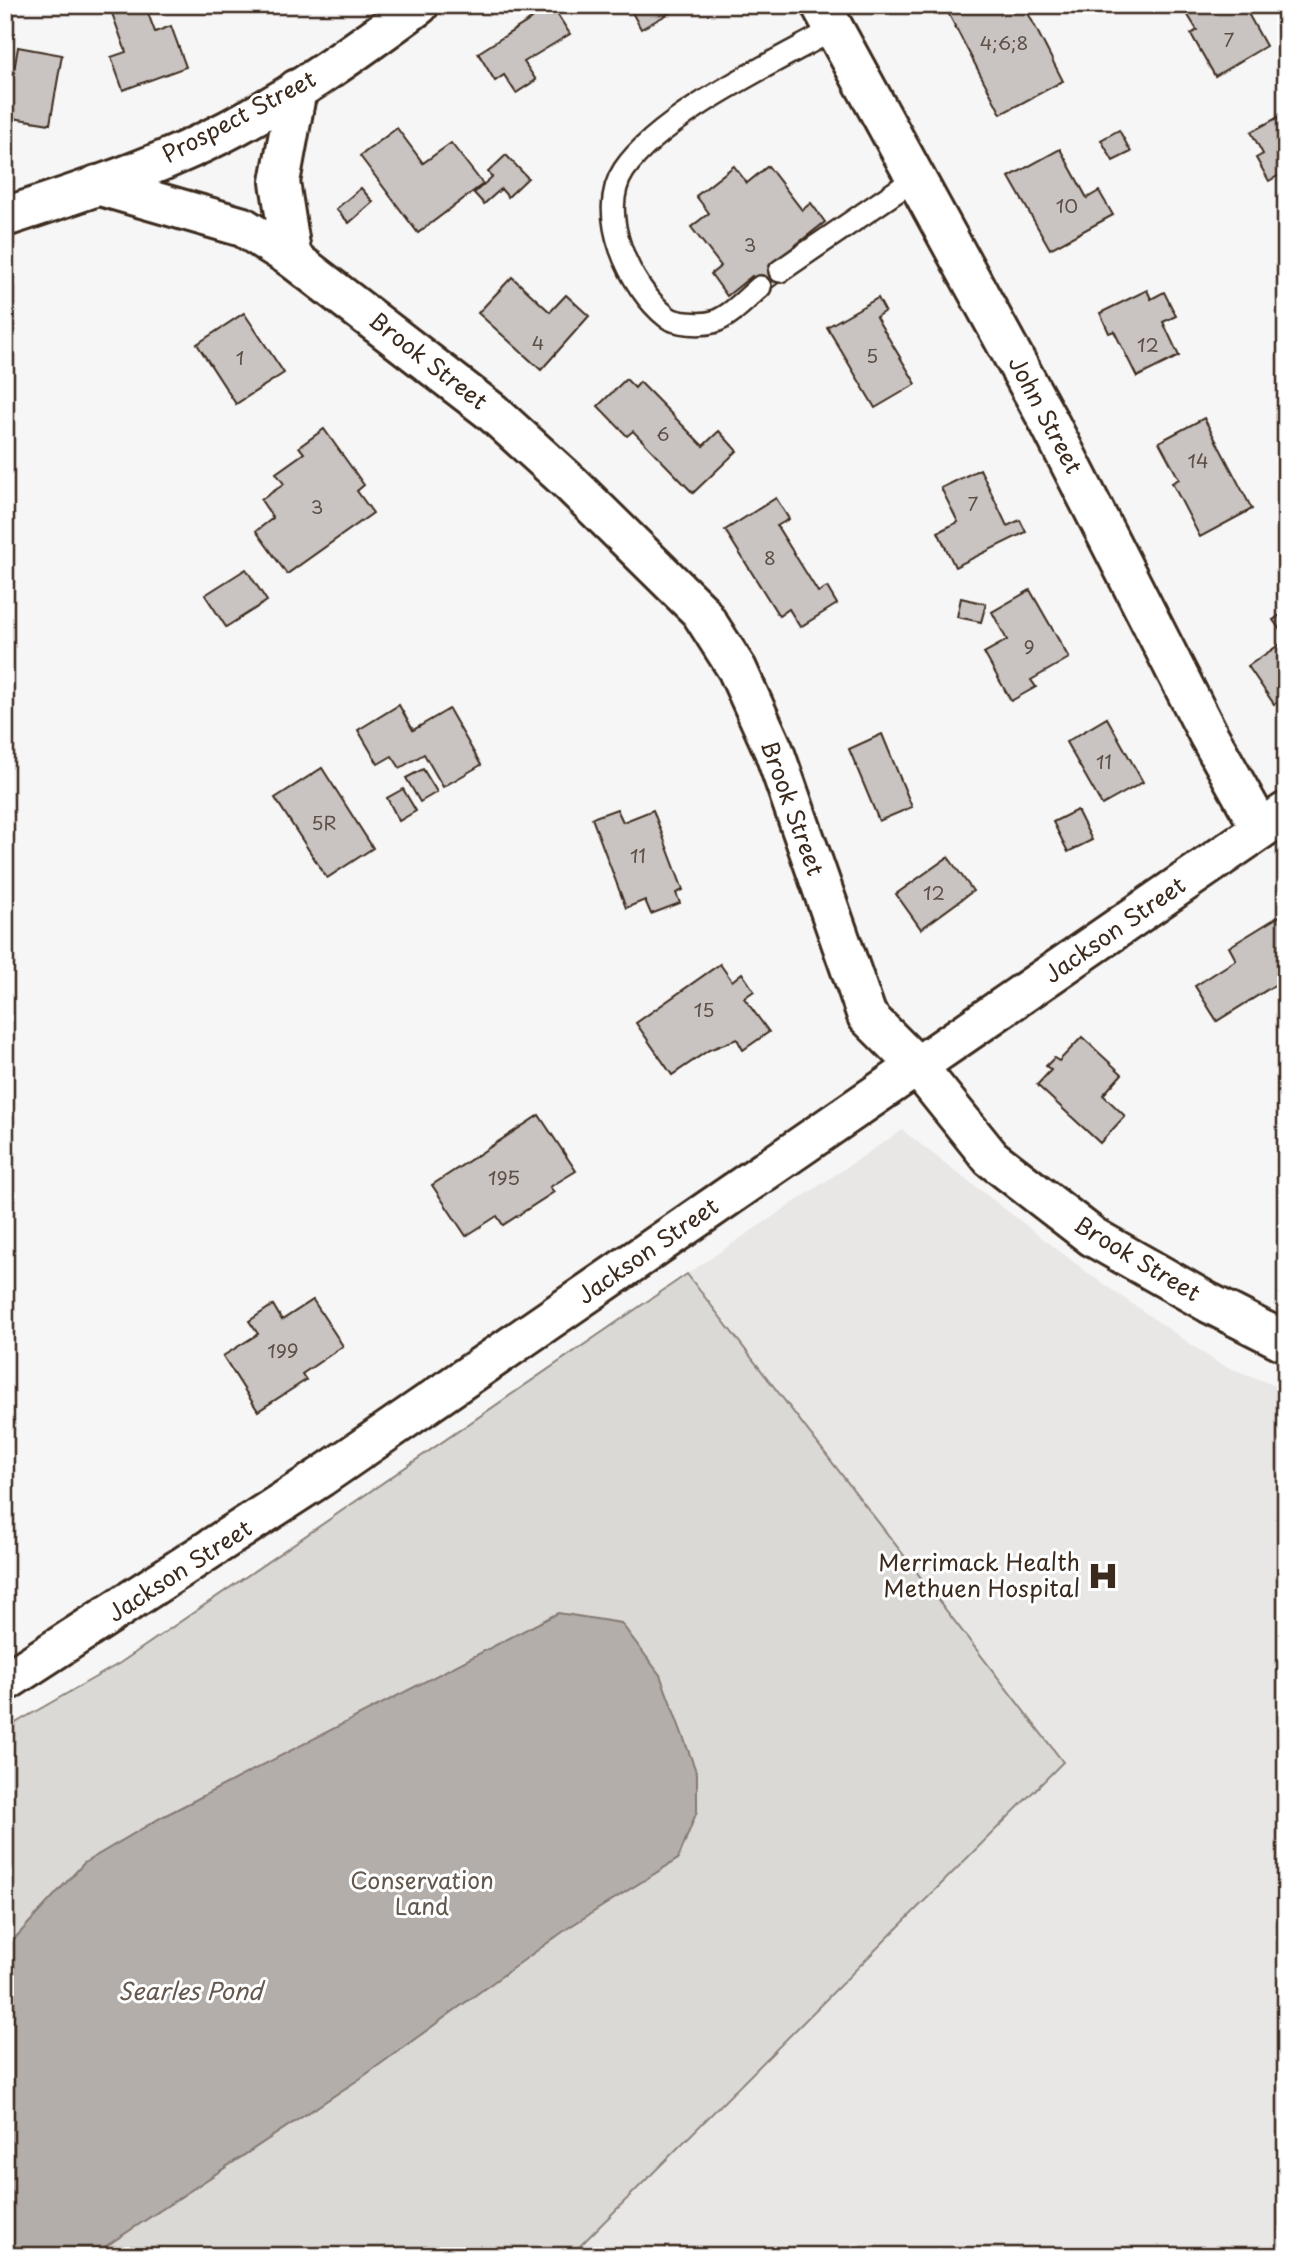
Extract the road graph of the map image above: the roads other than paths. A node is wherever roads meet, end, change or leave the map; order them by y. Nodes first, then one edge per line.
1 (419, 5) edge
2 (827, 17) edge
3 (297, 89) junction
4 (916, 178) junction
5 (97, 185) junction
6 (5, 217) edge
7 (292, 258) junction
8 (780, 271) dead end
9 (760, 287) dead end
10 (1273, 821) edge
11 (917, 1066) junction
12 (1286, 1342) edge
13 (5, 1682) edge

1 - 3 street, Prospect Street
2 - 4 street, John Street
2 - 9 lane
3 - 5 street, Prospect Street
3 - 7 street
4 - 8 lane
4 - 10 street, John Street
5 - 6 street, Prospect Street
5 - 7 street, Brook Street
7 - 11 street, Brook Street
10 - 11 street, Jackson Street
11 - 12 street, Brook Street
11 - 13 street, Jackson Street

